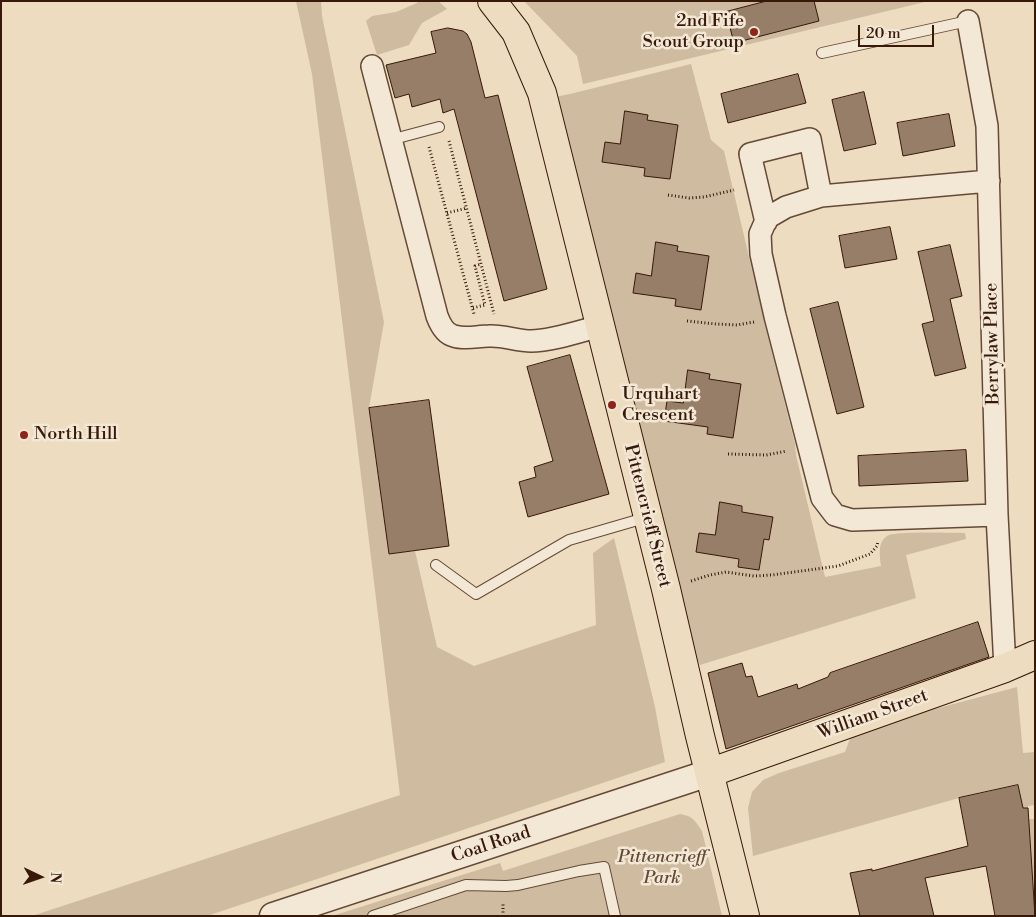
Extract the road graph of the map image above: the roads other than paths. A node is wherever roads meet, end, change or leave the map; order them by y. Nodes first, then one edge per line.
1 (492, 1) edge
2 (968, 21) joint
3 (822, 53) dead end
4 (372, 66) dead end
5 (443, 130) road end
6 (390, 140) junction
7 (988, 181) junction
8 (821, 196) junction
9 (766, 222) junction
10 (600, 326) junction
11 (997, 515) junction
12 (648, 517) junction
13 (436, 565) dead end
14 (1035, 655) edge
15 (1004, 668) junction
16 (709, 773) junction
17 (273, 916) edge
18 (373, 916) edge
19 (615, 916) edge
20 (745, 916) edge

1 - 10 main road, Pittencrieff Street
2 - 3 lane
2 - 7 street, Berrylaw Place
4 - 6 street
5 - 6 lane
6 - 10 street
7 - 8 street
7 - 11 street, Berrylaw Place
8 - 9 street
8 - 9 street
9 - 11 street
10 - 12 main road, Pittencrieff Street
11 - 15 street, Berrylaw Place
12 - 13 lane
12 - 16 main road, Pittencrieff Street
14 - 15 main road, William Street
15 - 16 main road, William Street
16 - 17 street, Coal Road
16 - 20 main road, Pittencrieff Street
18 - 19 lane

